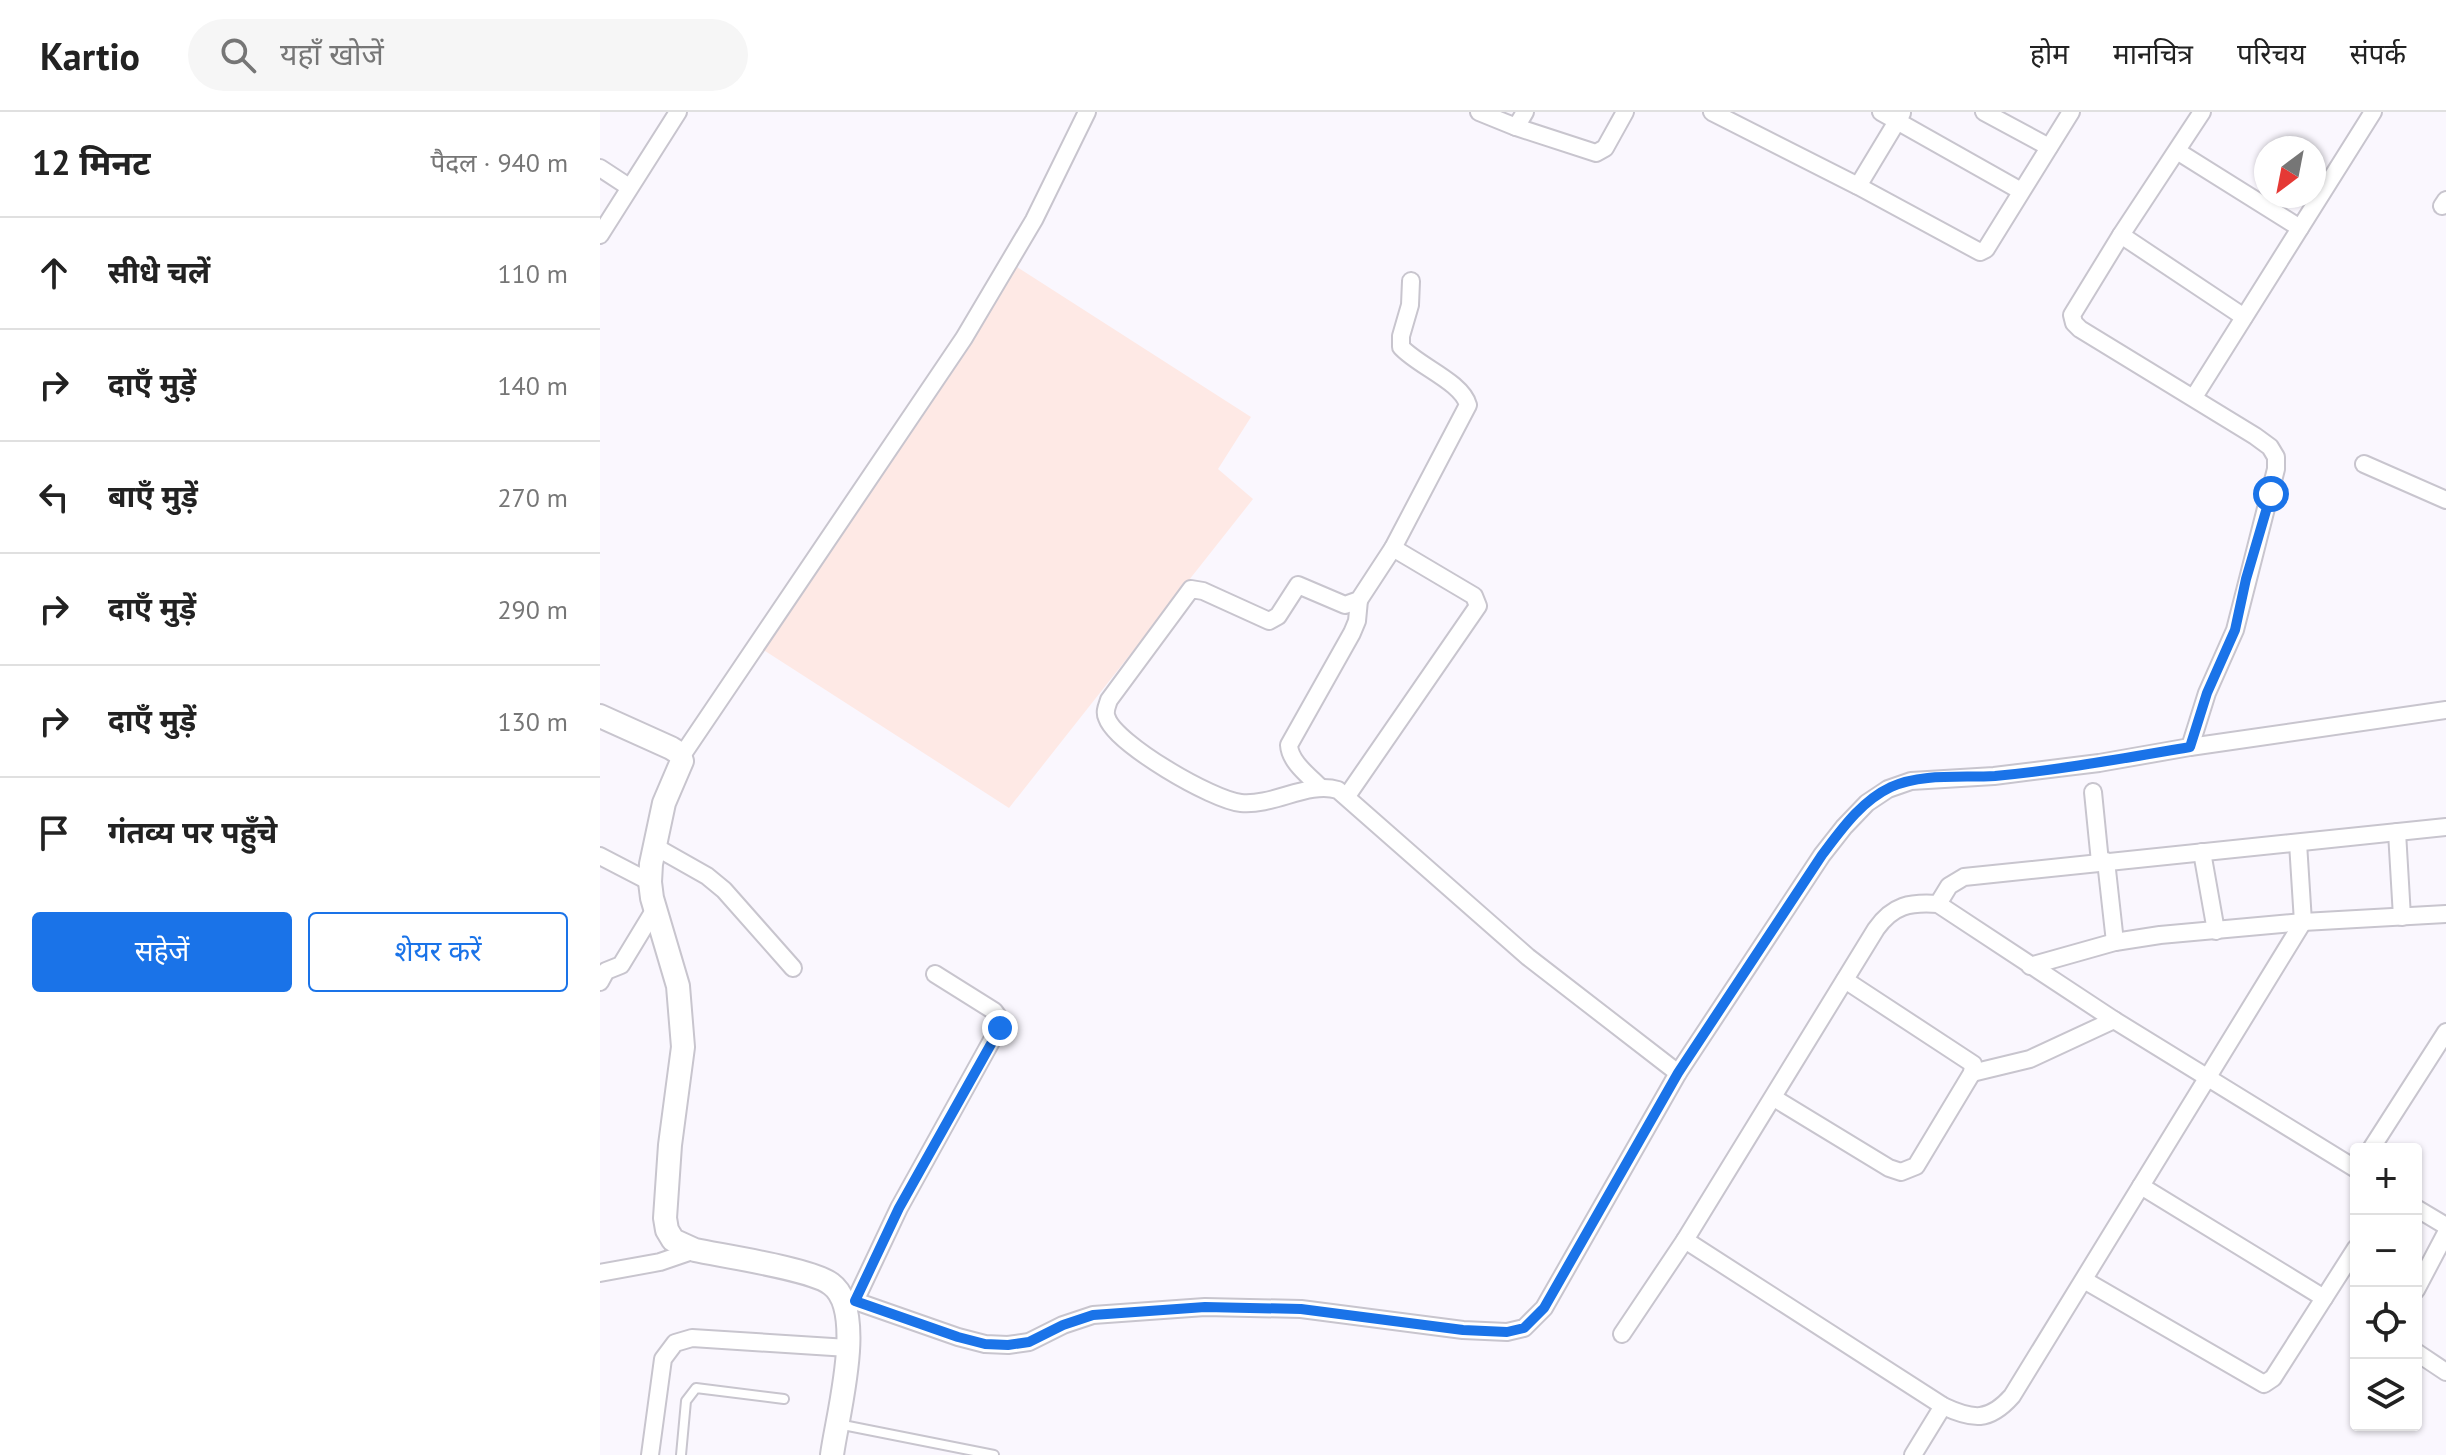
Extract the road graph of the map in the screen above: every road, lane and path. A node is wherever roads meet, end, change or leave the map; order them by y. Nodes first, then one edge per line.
1 (678, 112) edge
2 (1087, 112) edge
3 (1479, 112) edge
4 (1525, 112) edge
5 (1625, 112) edge
6 (1712, 112) edge
7 (1881, 112) edge
8 (1984, 112) edge
9 (2071, 112) edge
10 (2202, 112) edge
11 (2373, 112) edge
12 (1900, 116) edge
13 (1516, 127) junction
14 (2049, 147) junction
15 (2177, 151) junction
16 (600, 168) edge
17 (1858, 186) junction
18 (629, 187) junction
19 (2021, 191) junction
20 (2300, 228) junction
21 (600, 235) edge
22 (2121, 235) junction
23 (1411, 281) dead end
24 (2244, 317) junction
25 (2194, 397) junction
26 (2364, 464) dead end
27 (2446, 500) edge
28 (1393, 548) junction
29 (1359, 600) junction
30 (2446, 710) edge
31 (600, 716) edge
32 (2190, 747) junction
33 (681, 757) junction
34 (1320, 787) junction
35 (2093, 792) dead end
36 (1347, 796) junction
37 (2446, 827) edge
38 (2397, 832) junction
39 (2298, 843) junction
40 (654, 846) junction
41 (2202, 852) junction
42 (600, 856) edge
43 (2103, 861) junction
44 (650, 882) junction
45 (1938, 904) junction
46 (655, 909) junction
47 (2446, 914) edge
48 (2402, 917) junction
49 (2303, 922) junction
50 (2216, 931) junction
51 (2115, 942) junction
52 (2030, 966) junction
53 (793, 968) dead end
54 (935, 974) dead end
55 (1845, 980) junction
56 (600, 982) edge
57 (2114, 1020) junction
58 (2446, 1032) edge
59 (1678, 1073) junction
60 (1972, 1073) junction
61 (2209, 1077) junction
62 (1774, 1098) junction
63 (2375, 1143) edge
64 (2350, 1165) edge
65 (2141, 1186) junction
66 (2422, 1212) edge
67 (2446, 1226) edge
68 (2446, 1233) edge
69 (1685, 1240) junction
70 (695, 1250) junction
71 (2350, 1257) edge
72 (600, 1273) edge
73 (2084, 1280) junction
74 (2418, 1287) edge
75 (2324, 1298) junction
76 (849, 1320) junction
77 (1622, 1334) dead end
78 (2422, 1356) edge
79 (2446, 1372) edge
80 (784, 1399) dead end
81 (1943, 1406) junction
82 (836, 1424) junction
83 (650, 1455) edge
84 (681, 1455) edge
85 (832, 1455) edge
86 (994, 1455) edge
87 (1913, 1455) edge

1 - 18 street
2 - 33 street
3 - 13 street
4 - 13 street
5 - 13 street
6 - 17 street
7 - 12 street
8 - 14 street
9 - 14 street
10 - 15 street
11 - 20 street
12 - 17 street
12 - 19 street
14 - 19 street
15 - 20 street
15 - 22 street
16 - 18 street
17 - 19 street
18 - 21 street
20 - 24 street
22 - 24 street
22 - 25 street
23 - 28 street
24 - 25 street
25 - 32 street
26 - 27 street
28 - 29 street
28 - 36 street
29 - 34 street
29 - 34 street
30 - 32 street
31 - 33 street
32 - 59 street
33 - 40 street
34 - 36 street
35 - 43 street
36 - 59 street
37 - 38 street
38 - 39 street
38 - 48 street
39 - 41 street
39 - 49 street
40 - 44 street
40 - 53 street
41 - 43 street
41 - 50 street
42 - 44 street
43 - 45 street
43 - 51 street
44 - 46 street
45 - 52 street
45 - 55 street
46 - 56 street
46 - 70 street
47 - 48 street
48 - 49 street
49 - 50 street
49 - 61 street
50 - 51 street
51 - 52 street
52 - 57 street
54 - 76 street
55 - 60 street
55 - 62 street
57 - 60 street
57 - 61 street
58 - 63 street
59 - 76 street
60 - 62 street
61 - 64 street
61 - 65 street
62 - 69 street
65 - 73 street
65 - 75 street
66 - 67 street
68 - 74 street
69 - 77 street
69 - 81 street
70 - 72 street
70 - 76 street
71 - 75 street
73 - 75 street
73 - 81 street
76 - 82 street
76 - 83 street
78 - 79 street
80 - 84 lane
81 - 87 street
82 - 85 street
82 - 86 lane

